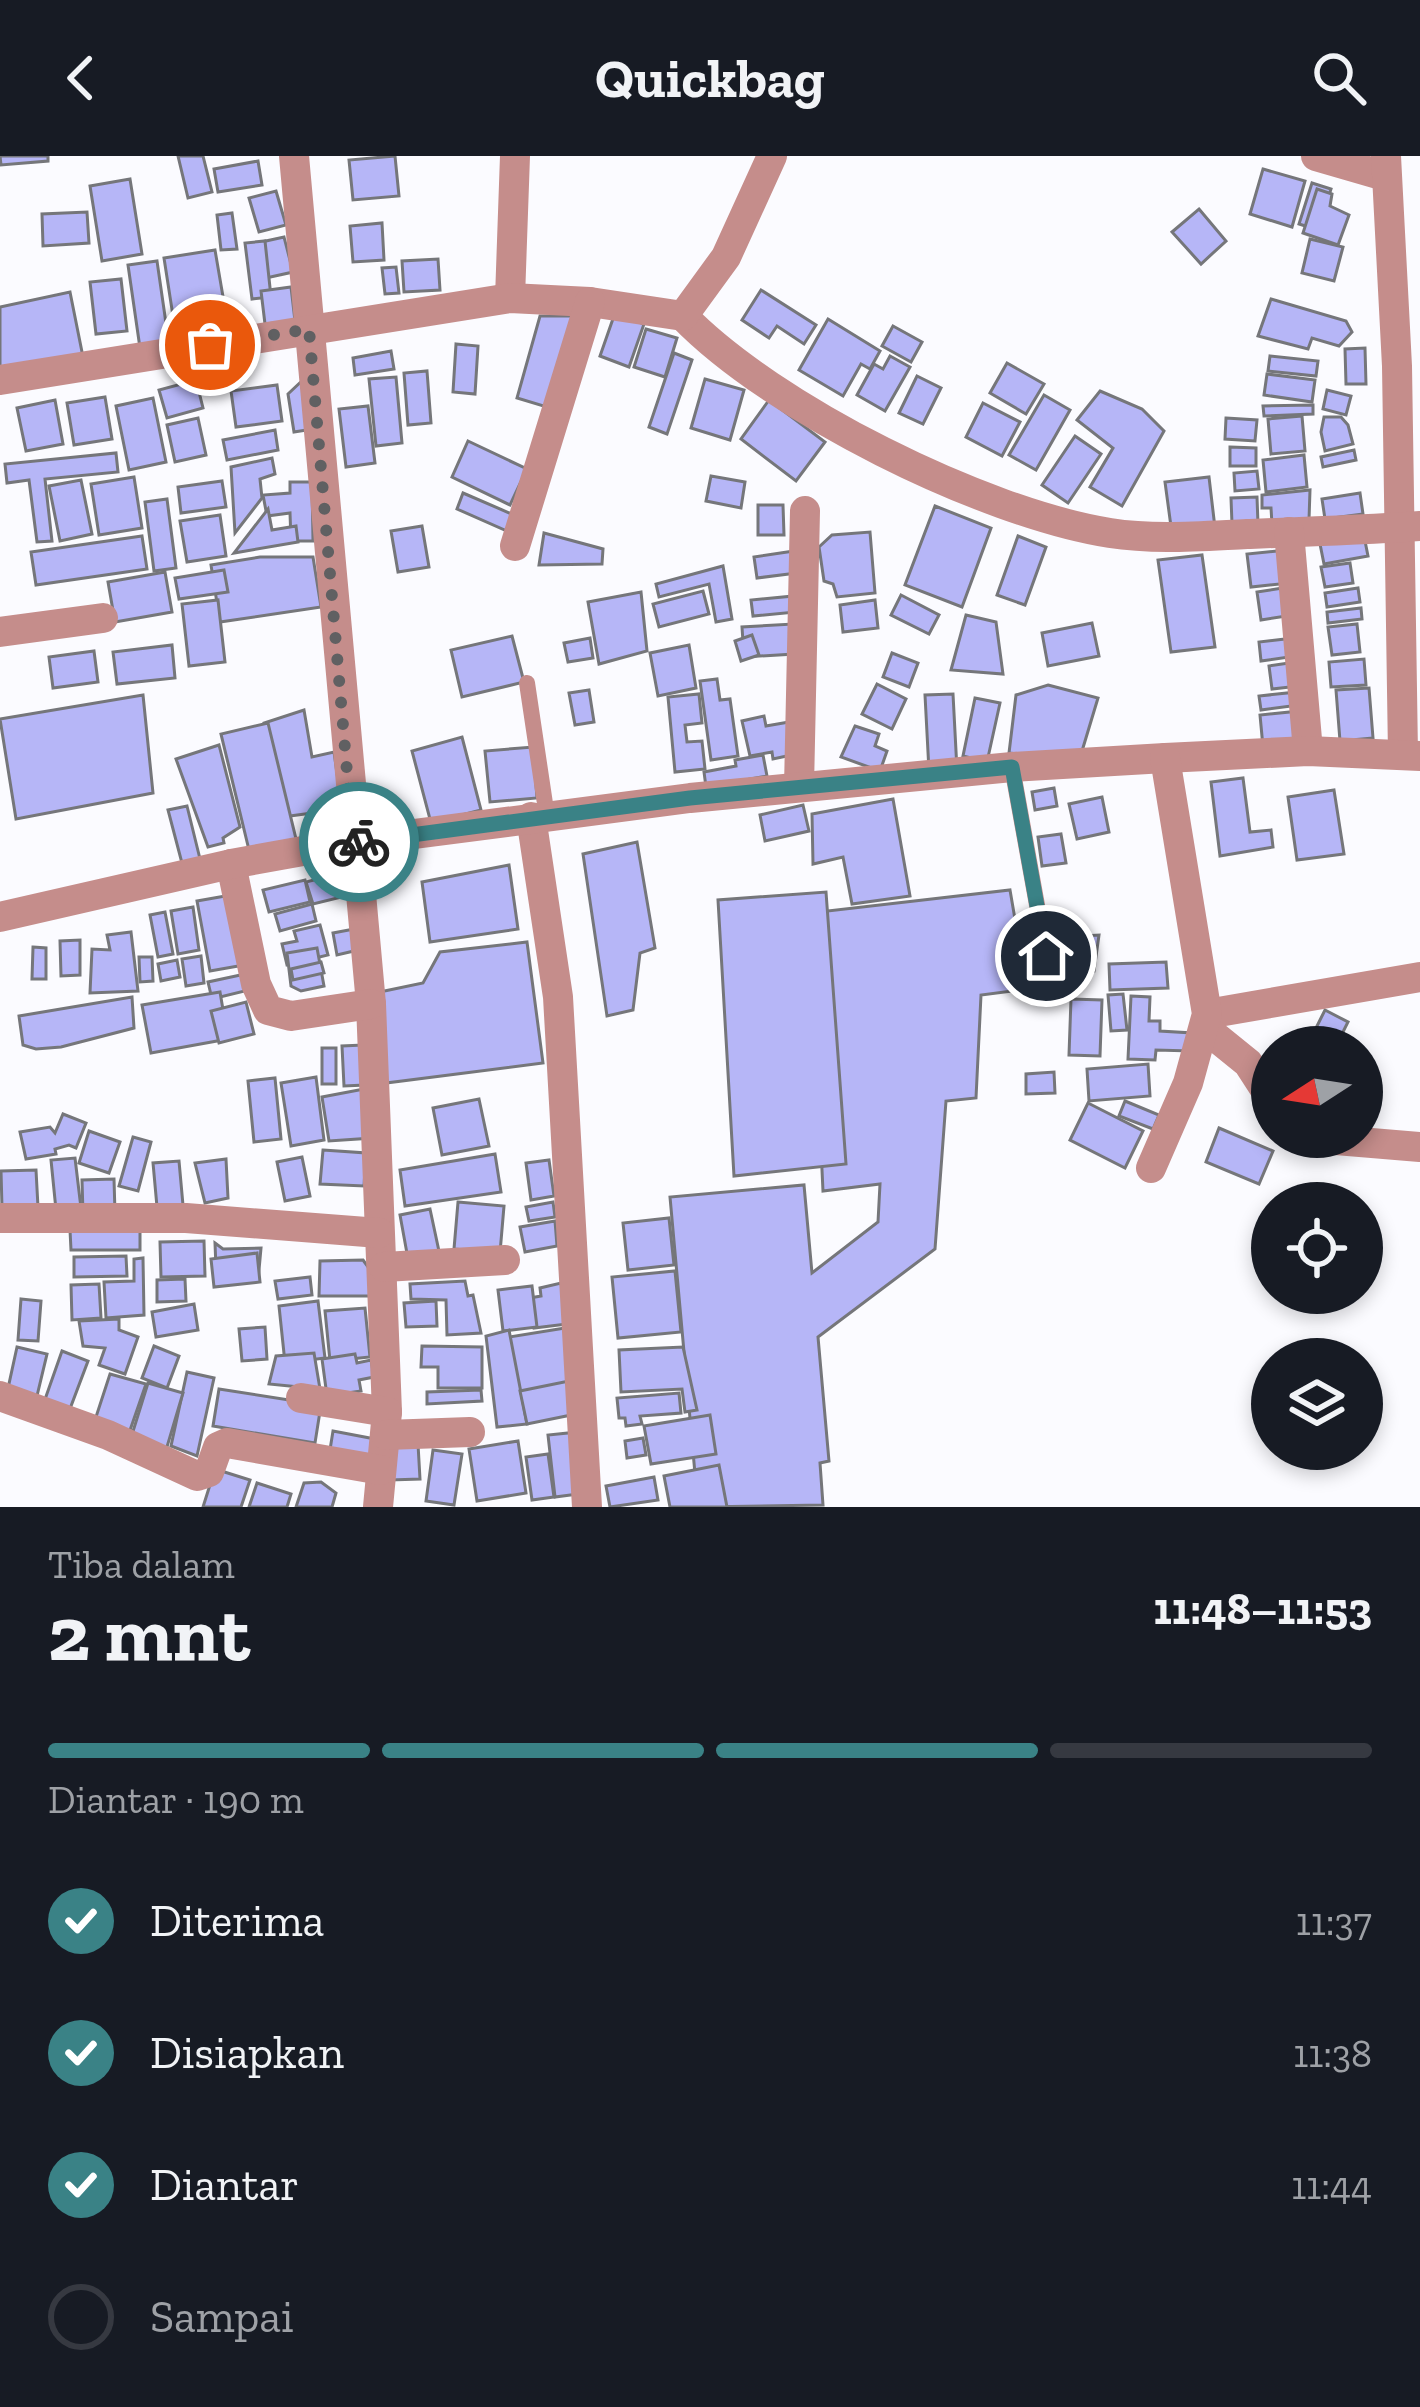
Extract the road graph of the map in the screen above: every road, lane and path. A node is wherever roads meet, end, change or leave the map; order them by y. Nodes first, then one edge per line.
1 (294, 156) edge
2 (514, 156) edge
3 (772, 156) edge
4 (1316, 156) edge
5 (1385, 166) edge
6 (509, 298) junction
7 (590, 302) junction
8 (683, 316) junction
9 (309, 329) junction
10 (0, 380) edge
11 (805, 511) dead end
12 (1408, 526) edge
13 (1289, 532) junction
14 (515, 545) dead end
15 (103, 618) dead end
16 (0, 632) edge
17 (527, 682) dead end
18 (1308, 751) junction
19 (1412, 755) edge
20 (1165, 758) junction
21 (1012, 767) junction
22 (799, 787) junction
23 (539, 817) junction
24 (353, 842) junction
25 (231, 864) junction
26 (0, 916) edge
27 (1420, 977) edge
28 (1052, 988) dead end
29 (371, 1004) junction
30 (1207, 1022) junction
31 (1251, 1068) edge
32 (1383, 1144) edge
33 (1420, 1147) edge
34 (1151, 1168) dead end
35 (0, 1218) edge
36 (380, 1233) junction
37 (505, 1260) dead end
38 (384, 1267) junction
39 (0, 1396) edge
40 (301, 1398) dead end
41 (387, 1424) junction
42 (470, 1432) dead end
43 (381, 1470) junction
44 (378, 1507) edge
45 (587, 1507) edge

1 - 9 street
2 - 6 street
3 - 8 street
4 - 5 street
5 - 12 street
6 - 7 street
6 - 9 street
7 - 8 street
7 - 14 street
8 - 13 street
9 - 10 street
9 - 24 street
11 - 22 street
12 - 13 street
12 - 19 street
13 - 18 street
15 - 16 street
17 - 23 lane
18 - 19 street
18 - 20 street
20 - 21 street
20 - 30 street
21 - 22 street
21 - 28 lane
22 - 23 street
23 - 24 street
23 - 45 street
24 - 25 street
24 - 29 street
25 - 26 street
25 - 29 street
27 - 30 street
29 - 36 street
30 - 31 street
30 - 34 street
32 - 33 street
35 - 36 street
36 - 38 street
37 - 38 street
38 - 41 street
39 - 43 street
40 - 41 street
41 - 42 street
41 - 43 street
43 - 44 street

